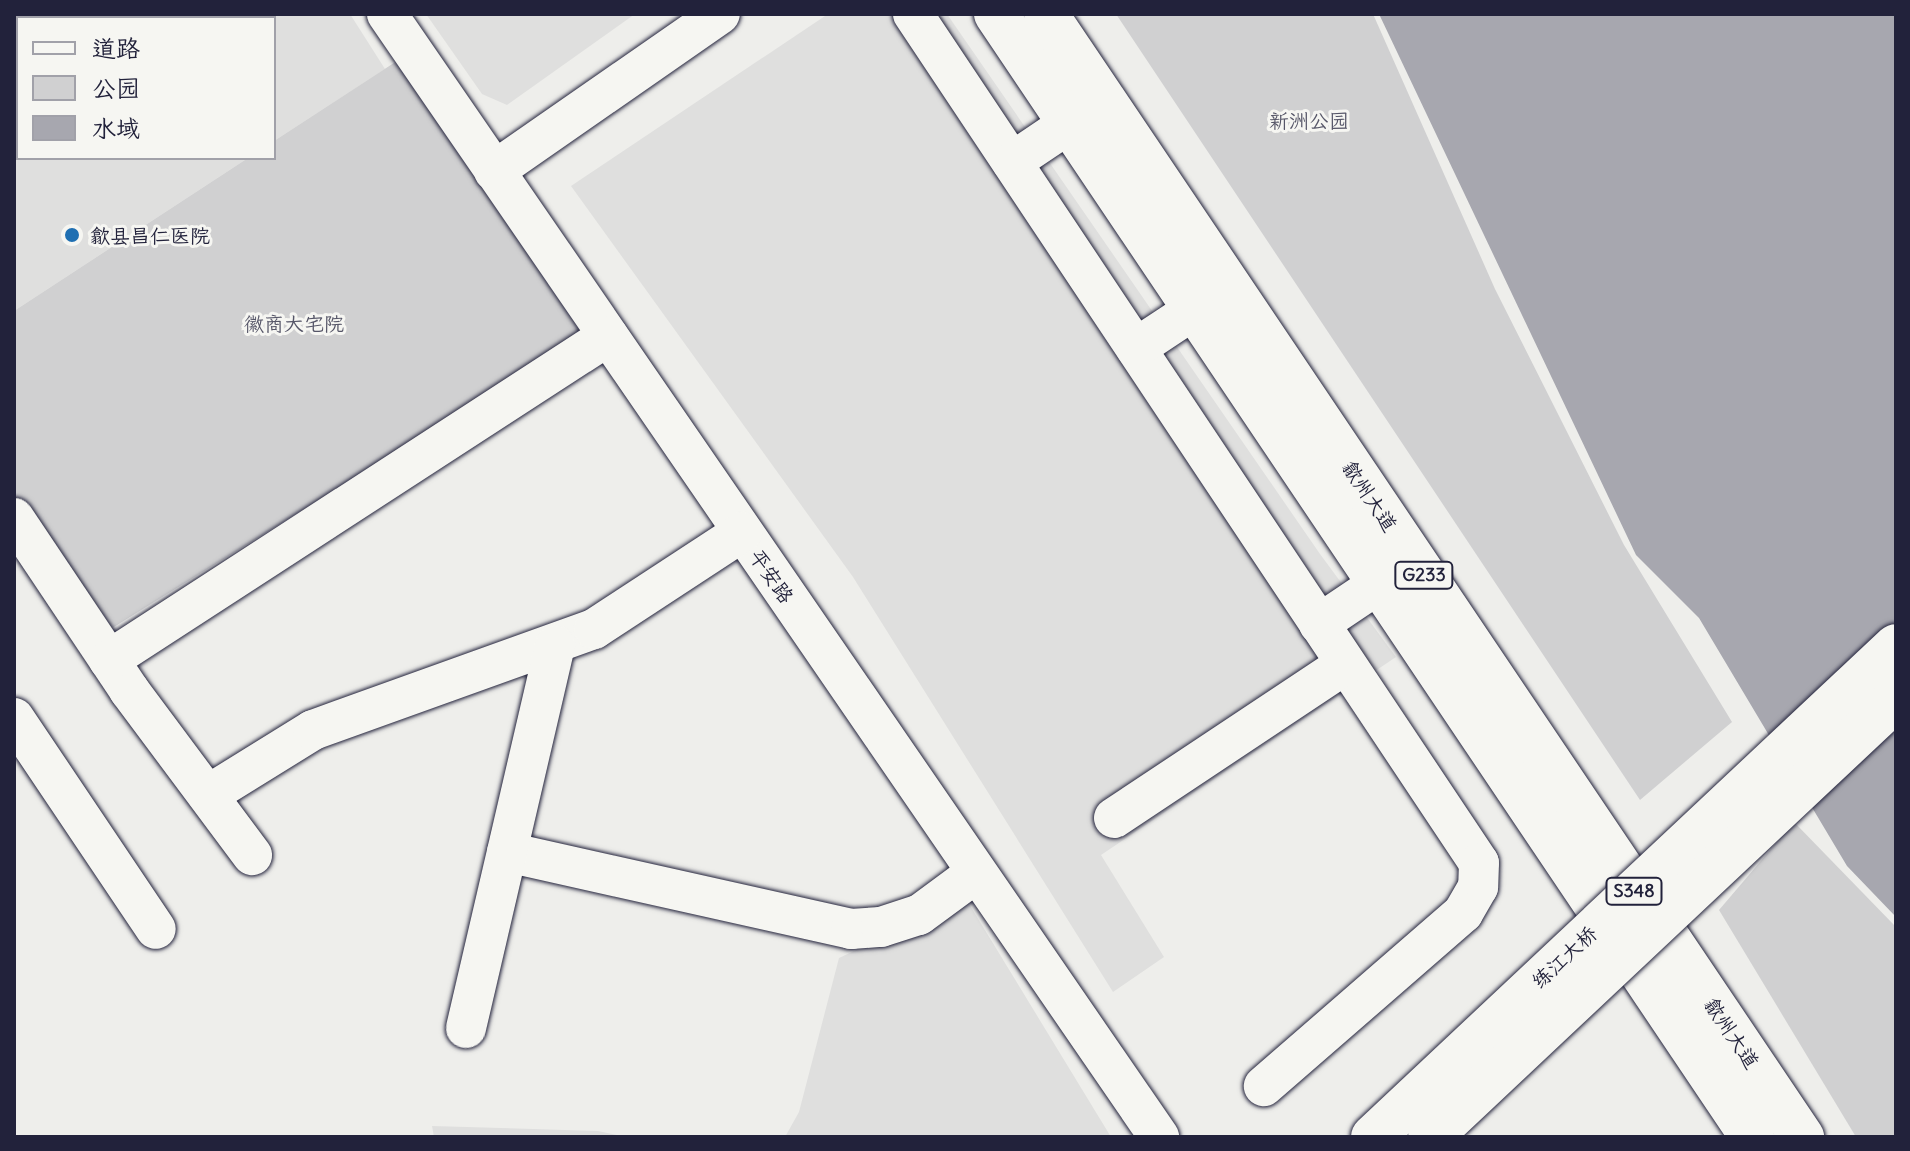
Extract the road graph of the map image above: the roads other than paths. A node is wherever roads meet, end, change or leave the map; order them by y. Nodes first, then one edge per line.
1 (387, 14) edge
2 (720, 14) edge
3 (913, 14) edge
4 (996, 14) edge
5 (1046, 14) edge
6 (1070, 123) junction
7 (1012, 162) junction
8 (494, 171) junction
9 (1195, 309) junction
10 (608, 336) junction
11 (1136, 348) junction
12 (14, 518) edge
13 (742, 532) junction
14 (1380, 583) junction
15 (1319, 624) junction
16 (555, 645) junction
17 (1896, 646) edge
18 (109, 660) junction
19 (1346, 664) junction
20 (1896, 699) edge
21 (14, 718) edge
22 (208, 795) junction
23 (1114, 818) dead end
24 (507, 852) junction
25 (252, 855) dead end
26 (976, 873) junction
27 (156, 929) dead end
28 (466, 1028) dead end
29 (1264, 1086) dead end
30 (1159, 1137) edge
31 (1373, 1137) edge
32 (1430, 1137) edge
33 (1752, 1137) edge
34 (1802, 1137) edge

1 - 8 street, 平安路
2 - 8 street
3 - 7 street
4 - 6 main road, 歙州大道 / G233
5 - 34 main road, 歙州大道 / G233
6 - 7 street
6 - 9 main road, 歙州大道 / G233
7 - 11 street
8 - 10 street, 平安路
9 - 11 street
9 - 14 main road, 歙州大道 / G233
10 - 13 street, 平安路
10 - 18 street
11 - 15 street
12 - 18 street
13 - 16 street
13 - 26 street, 平安路
14 - 15 street
14 - 33 main road, 歙州大道 / G233
15 - 19 street
16 - 22 street
16 - 24 street
17 - 31 main road, 练江大桥 / S348, bridge
18 - 22 street
19 - 23 street
19 - 29 street
20 - 32 main road, 练江大桥 / S348, bridge
21 - 27 street
22 - 25 street
24 - 26 street
24 - 28 street
26 - 30 street, 平安路

